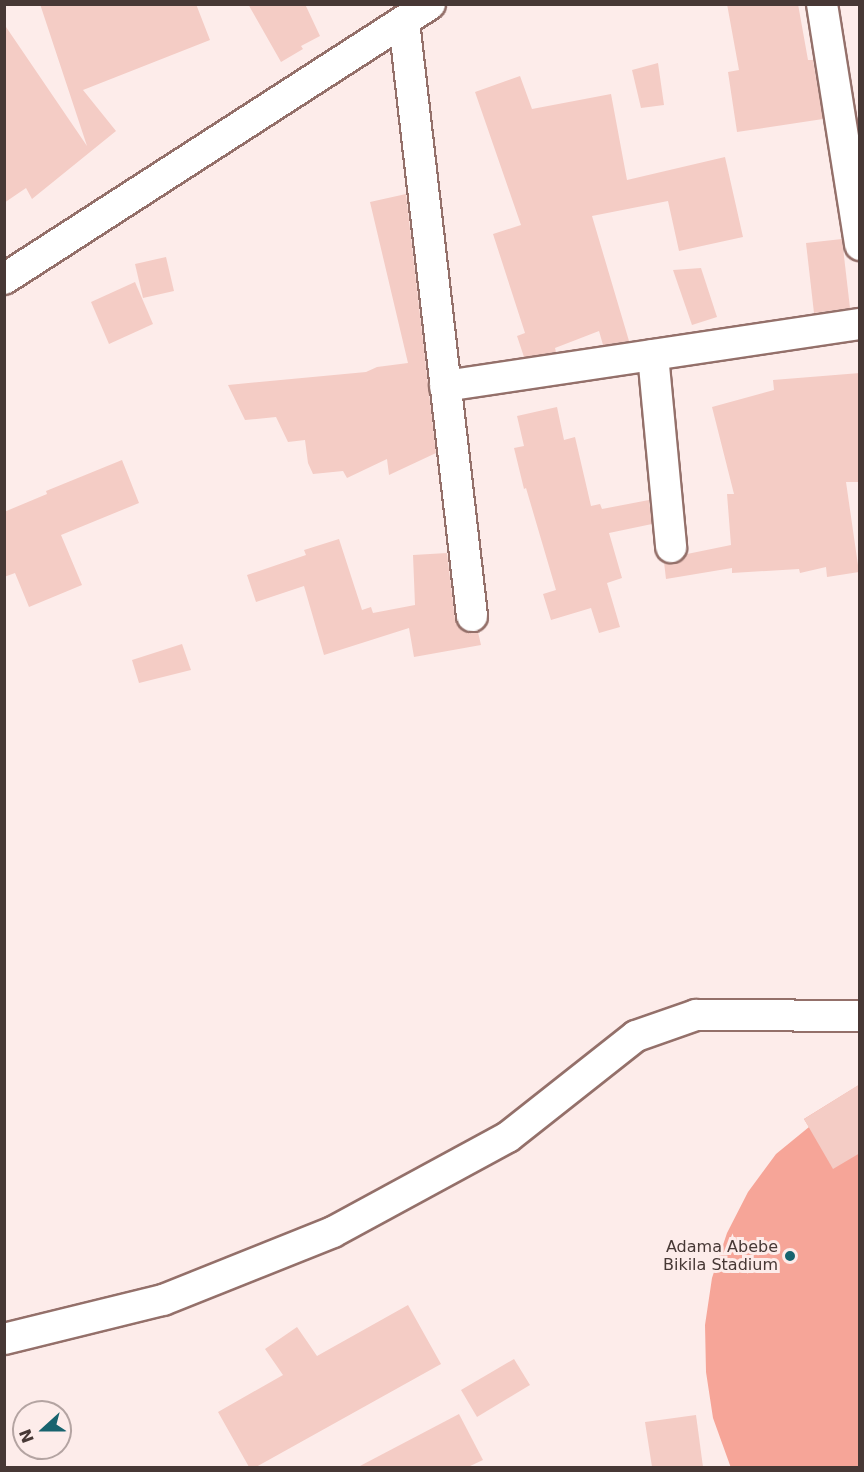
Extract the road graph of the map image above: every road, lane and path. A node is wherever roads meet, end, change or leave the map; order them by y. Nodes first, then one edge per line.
1 (430, 4) edge
2 (822, 4) edge
3 (404, 21) junction
4 (860, 245) edge
5 (4, 279) edge
6 (860, 324) edge
7 (653, 356) junction
8 (445, 386) junction
9 (671, 547) dead end
10 (472, 616) dead end
11 (860, 1016) edge
12 (4, 1339) edge

1 - 3 street
2 - 4 street
3 - 5 street
3 - 8 street
6 - 7 street
7 - 8 street
7 - 9 street
8 - 10 street
11 - 12 street

